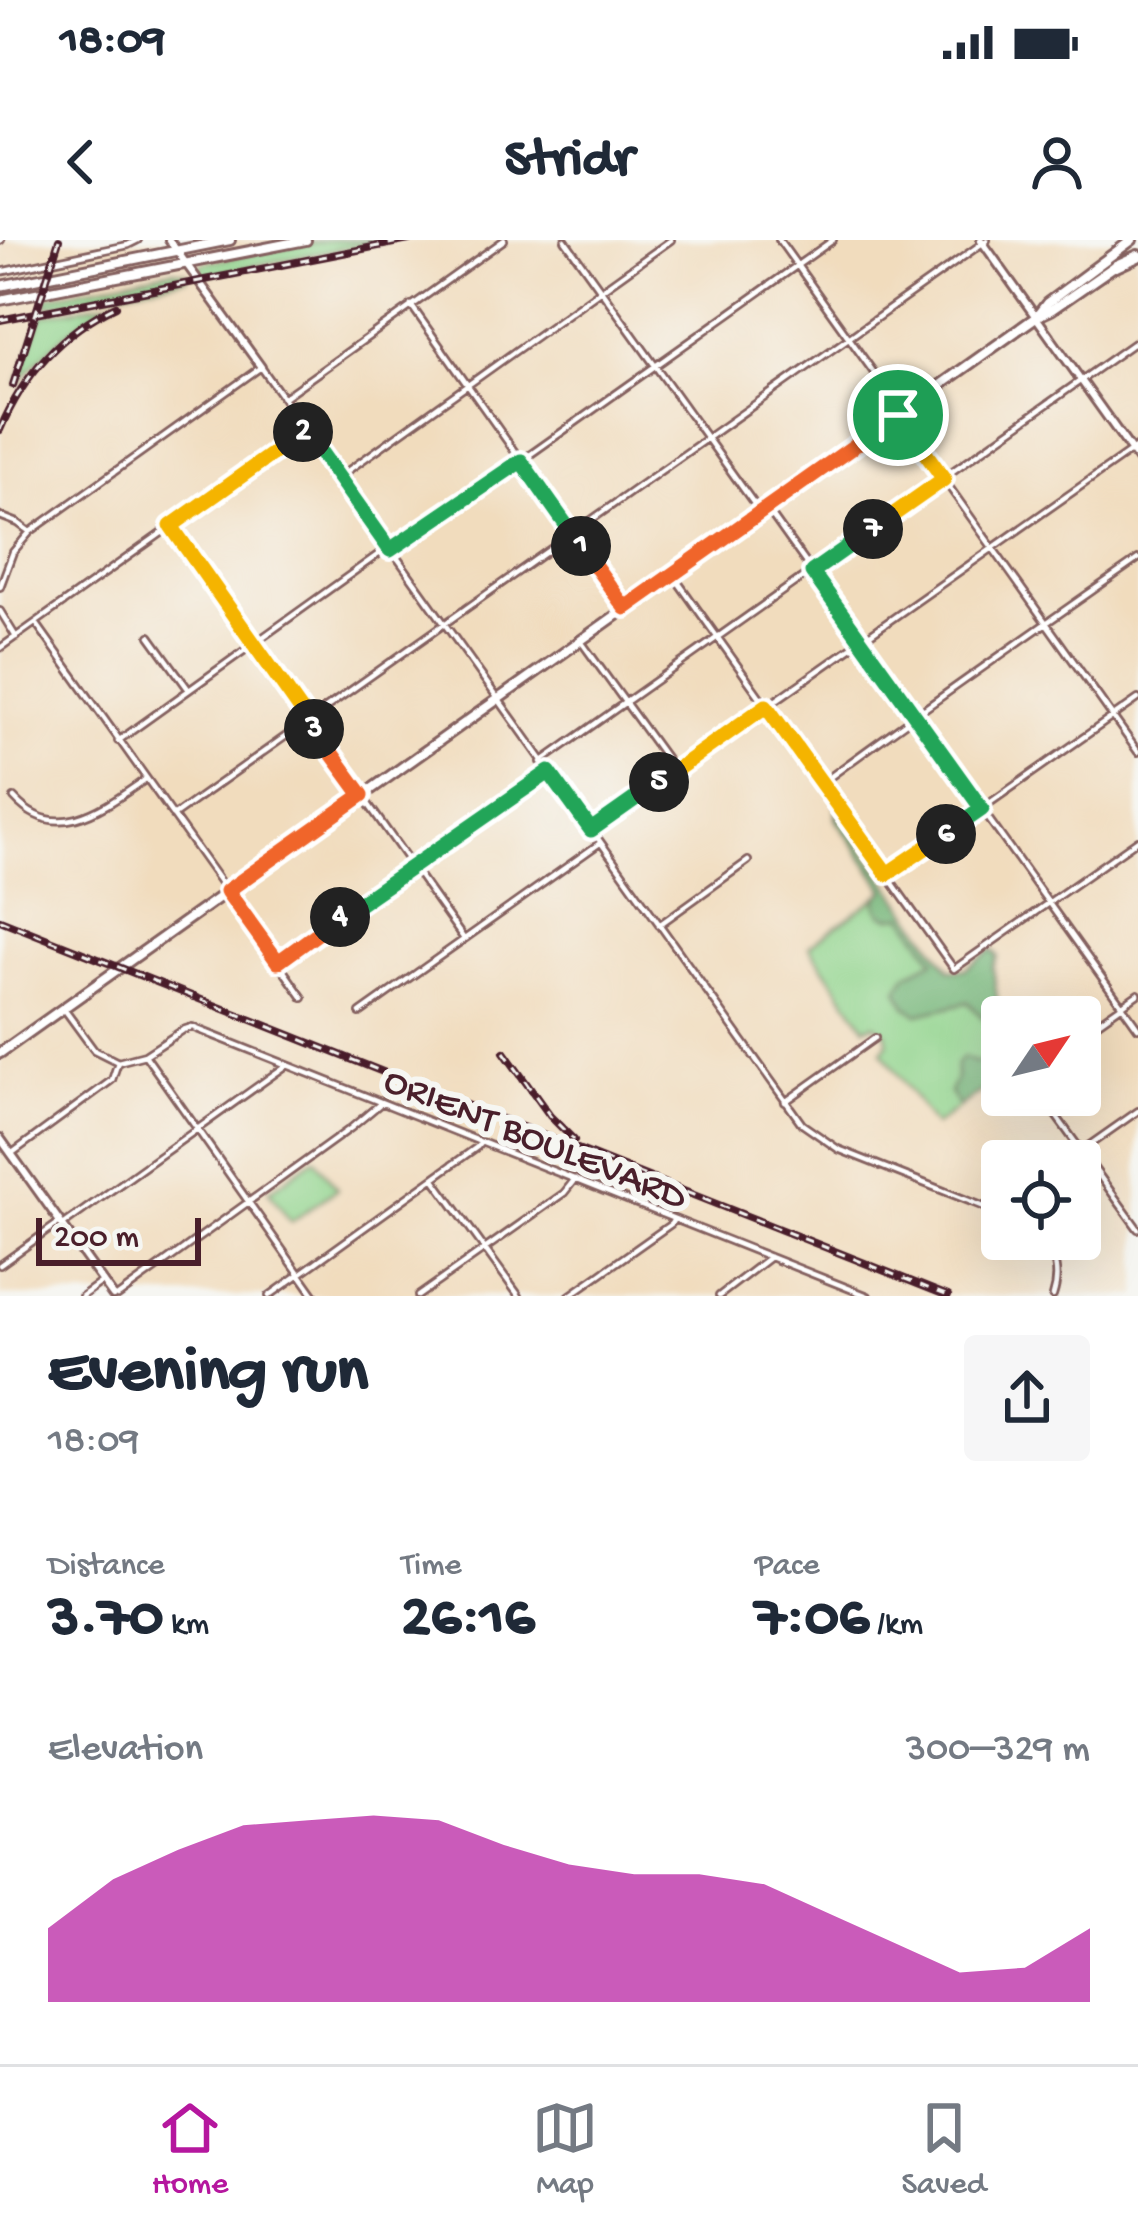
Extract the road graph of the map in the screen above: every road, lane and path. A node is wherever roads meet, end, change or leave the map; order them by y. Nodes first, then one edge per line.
1 (138, 240) edge
2 (169, 240) edge
3 (230, 240) edge
4 (306, 240) edge
5 (504, 240) edge
6 (566, 240) edge
7 (671, 240) edge
8 (779, 240) edge
9 (833, 240) edge
10 (1130, 240) edge
11 (984, 241) edge
12 (177, 251) junction
13 (1138, 253) edge
14 (186, 264) junction
15 (797, 265) junction
16 (1116, 266) joint
17 (0, 272) edge
18 (0, 286) edge
19 (602, 290) junction
20 (0, 300) edge
21 (411, 305) junction
22 (1036, 317) junction
23 (849, 338) junction
24 (1138, 340) edge
25 (656, 365) junction
26 (261, 368) junction
27 (1082, 381) junction
28 (468, 385) junction
29 (283, 398) junction
30 (900, 414) junction
31 (305, 430) junction
32 (707, 438) junction
33 (1135, 448) edge
34 (1138, 460) edge
35 (521, 461) junction
36 (338, 477) junction
37 (944, 479) junction
38 (763, 510) junction
39 (0, 516) edge
40 (171, 526) junction
41 (30, 532) junction
42 (573, 534) junction
43 (994, 548) junction
44 (390, 550) junction
45 (1138, 559) edge
46 (812, 572) junction
47 (673, 574) junction
48 (0, 587) edge
49 (625, 608) junction
50 (0, 611) edge
51 (36, 623) junction
52 (443, 624) junction
53 (1047, 624) junction
54 (150, 636) dead end
55 (16, 637) junction
56 (718, 638) junction
57 (580, 640) junction
58 (860, 640) junction
59 (253, 643) junction
60 (0, 648) edge
61 (189, 690) junction
62 (496, 699) junction
63 (1138, 699) edge
64 (624, 702) junction
65 (766, 706) junction
66 (914, 715) junction
67 (1113, 717) junction
68 (308, 719) junction
69 (118, 741) junction
70 (1138, 752) edge
71 (541, 762) junction
72 (675, 771) junction
73 (549, 772) junction
74 (146, 779) junction
75 (822, 783) junction
76 (362, 795) junction
77 (14, 797) dead end
78 (982, 809) junction
79 (173, 816) junction
80 (591, 830) junction
81 (1138, 840) edge
82 (600, 843) junction
83 (748, 861) dead end
84 (412, 866) junction
85 (887, 874) junction
86 (227, 891) junction
87 (1048, 903) junction
88 (658, 925) junction
89 (464, 939) junction
90 (278, 962) junction
91 (1138, 994) edge
92 (303, 998) dead end
93 (1122, 1005) junction
94 (64, 1008) junction
95 (360, 1013) dead end
96 (1101, 1020) edge
97 (1138, 1028) edge
98 (875, 1038) dead end
99 (0, 1053) edge
100 (145, 1055) junction
101 (118, 1062) junction
102 (287, 1065) junction
103 (381, 1102) junction
104 (785, 1102) junction
105 (1138, 1111) edge
106 (197, 1130) junction
107 (0, 1138) edge
108 (1097, 1140) edge
109 (481, 1142) junction
110 (11, 1154) junction
111 (433, 1178) junction
112 (1101, 1178) edge
113 (575, 1179) junction
114 (248, 1202) junction
115 (981, 1205) edge
116 (674, 1219) junction
117 (62, 1224) junction
118 (1137, 1228) edge
119 (484, 1249) junction
120 (770, 1257) junction
121 (1054, 1260) edge
122 (0, 1265) edge
123 (299, 1274) junction
124 (103, 1282) junction
125 (82, 1296) edge
126 (116, 1296) edge
127 (269, 1296) edge
128 (315, 1296) edge
129 (418, 1296) edge
130 (519, 1296) edge
131 (569, 1296) edge
132 (720, 1296) edge
133 (868, 1296) edge
134 (1053, 1296) edge

1 - 17 street
2 - 12 street
3 - 12 main road
4 - 14 main road
5 - 21 street
6 - 19 street
7 - 19 street
8 - 15 street
9 - 15 street
10 - 22 main road
11 - 22 street
11 - 23 street
12 - 14 street
12 - 18 main road
13 - 16 highway
14 - 20 main road
14 - 26 street
15 - 23 street
15 - 25 street
16 - 22 main road
19 - 25 street
19 - 28 street
21 - 28 street
21 - 29 street
22 - 27 street
22 - 30 main road
23 - 30 street
23 - 32 street
24 - 27 street
25 - 32 street
25 - 35 street
26 - 29 street
26 - 41 street
27 - 33 street
27 - 37 street
28 - 35 street
28 - 36 street
29 - 31 street
30 - 37 street
30 - 38 main road
31 - 36 street
31 - 40 street
32 - 38 street
32 - 42 street
33 - 34 street
33 - 43 street
35 - 42 street
35 - 44 street
36 - 44 street
37 - 43 street
37 - 46 street
38 - 46 street
38 - 47 main road
39 - 41 street
40 - 51 street
40 - 59 street
41 - 48 street
42 - 49 street
42 - 52 street
43 - 53 street
43 - 58 street
44 - 52 street
44 - 59 street
45 - 53 street
46 - 56 street
46 - 58 street
47 - 49 main road
47 - 56 street
49 - 57 main road
50 - 55 street
51 - 55 street
51 - 69 street
52 - 62 street
52 - 68 street
53 - 66 street
53 - 67 street
54 - 61 street
55 - 60 street
56 - 64 street
56 - 65 street
57 - 62 main road
57 - 64 street
58 - 65 street
58 - 66 street
59 - 61 street
59 - 68 street
61 - 69 street
62 - 71 street
62 - 76 main road
63 - 67 street
64 - 71 street
64 - 72 street
65 - 72 street
65 - 75 street
66 - 75 street
66 - 78 street
67 - 70 street
67 - 78 street
68 - 76 street
68 - 79 street
69 - 74 street
71 - 73 street
72 - 80 street
73 - 80 street
73 - 84 street
74 - 77 street
74 - 79 street
75 - 85 street
76 - 84 street
76 - 86 main road
78 - 85 street
78 - 87 street
79 - 86 street
80 - 82 street
81 - 87 street
82 - 88 street
82 - 89 street
83 - 88 street
84 - 89 street
84 - 90 street
85 - 87 street
86 - 90 street
86 - 94 main road
87 - 93 street
88 - 104 street
89 - 95 street
90 - 92 street
91 - 93 street
93 - 96 street
93 - 97 street
94 - 99 main road
94 - 101 street
98 - 104 street
100 - 101 street
100 - 102 street, ORIENT BOULEVARD
100 - 106 street
101 - 110 street
102 - 103 street, ORIENT BOULEVARD
102 - 106 street
103 - 109 street, ORIENT BOULEVARD
103 - 114 street
104 - 115 street
105 - 108 street
106 - 114 street
106 - 117 street
107 - 110 street
109 - 111 street
109 - 113 street, ORIENT BOULEVARD
110 - 117 street
111 - 119 street
111 - 123 street
112 - 118 street
113 - 116 street, ORIENT BOULEVARD
113 - 119 street
114 - 123 street
114 - 126 street
116 - 120 street, ORIENT BOULEVARD
116 - 131 street
117 - 122 street
117 - 124 street
119 - 129 street
119 - 130 street
120 - 132 street
120 - 133 street, ORIENT BOULEVARD
121 - 134 street
123 - 127 street
123 - 128 street
124 - 125 street
124 - 126 street

